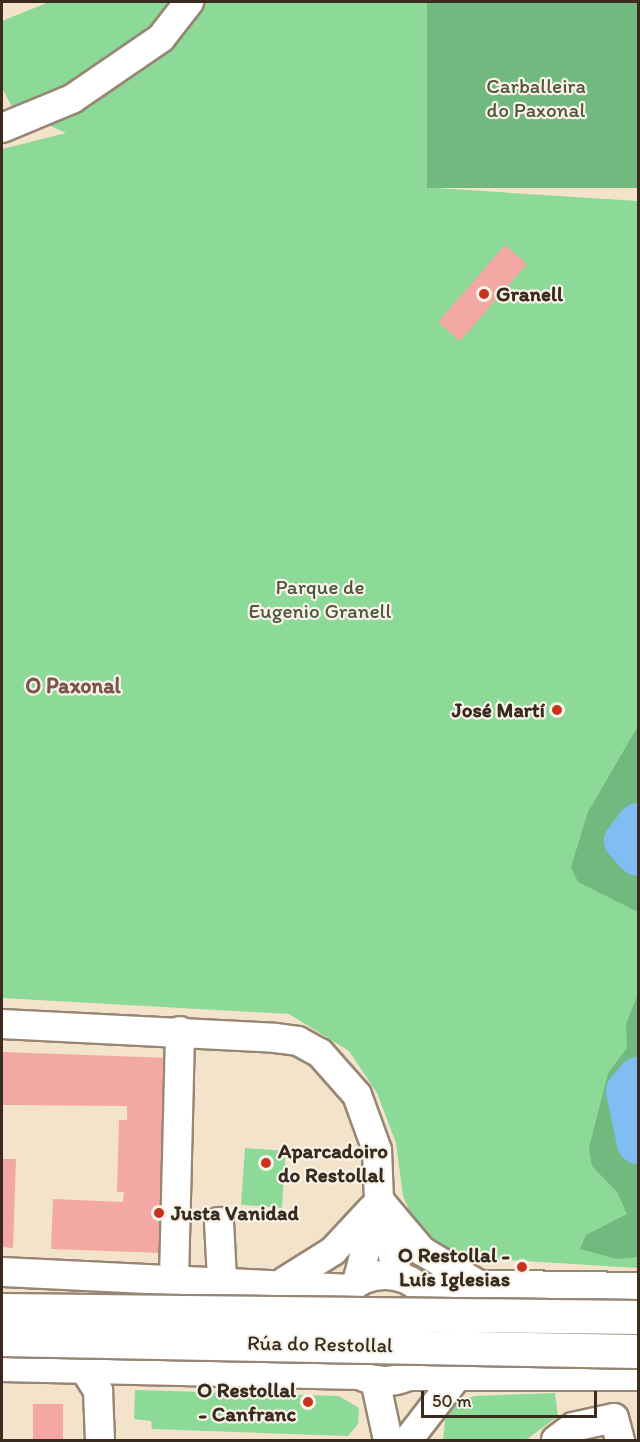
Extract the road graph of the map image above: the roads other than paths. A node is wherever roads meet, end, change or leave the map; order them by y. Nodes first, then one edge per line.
1 (189, 2) edge
2 (2, 129) edge
3 (2, 1024) edge
4 (180, 1031) junction
5 (379, 1200) junction
6 (225, 1222) dead end
7 (2, 1272) edge
8 (398, 1276) junction
9 (174, 1280) junction
10 (222, 1280) junction
11 (285, 1281) junction
12 (477, 1284) junction
13 (353, 1285) junction
14 (2, 1286) edge
15 (639, 1287) edge
16 (423, 1291) junction
17 (2, 1310) edge
18 (639, 1317) edge
19 (2, 1339) edge
20 (639, 1351) edge
21 (2, 1367) edge
22 (85, 1370) junction
23 (122, 1371) junction
24 (411, 1376) junction
25 (639, 1376) edge
26 (367, 1378) junction
27 (455, 1379) junction
28 (101, 1403) junction
29 (617, 1429) edge
30 (100, 1440) edge
31 (402, 1440) edge
32 (556, 1440) edge

1 - 2 street
3 - 4 street
4 - 5 street
4 - 9 street
5 - 8 street
5 - 11 street
5 - 12 street
5 - 13 street
6 - 10 street
7 - 9 street
8 - 13 street
8 - 16 street
9 - 10 street
9 - 14 street
10 - 11 street
11 - 13 street
12 - 15 street
12 - 16 street
13 - 26 street
16 - 24 street
17 - 18 main road, Rúa do Restollal, bridge
19 - 20 main road, Rúa do Restollal, bridge
21 - 22 street, Rúa do Restollal
22 - 23 street, Rúa do Restollal
22 - 28 street
23 - 26 street, Rúa do Restollal
23 - 28 street
24 - 26 street
24 - 27 street, Rúa do Restollal
24 - 31 street
25 - 27 street, Rúa do Restollal
26 - 31 street
27 - 31 street
28 - 30 street
29 - 32 street

